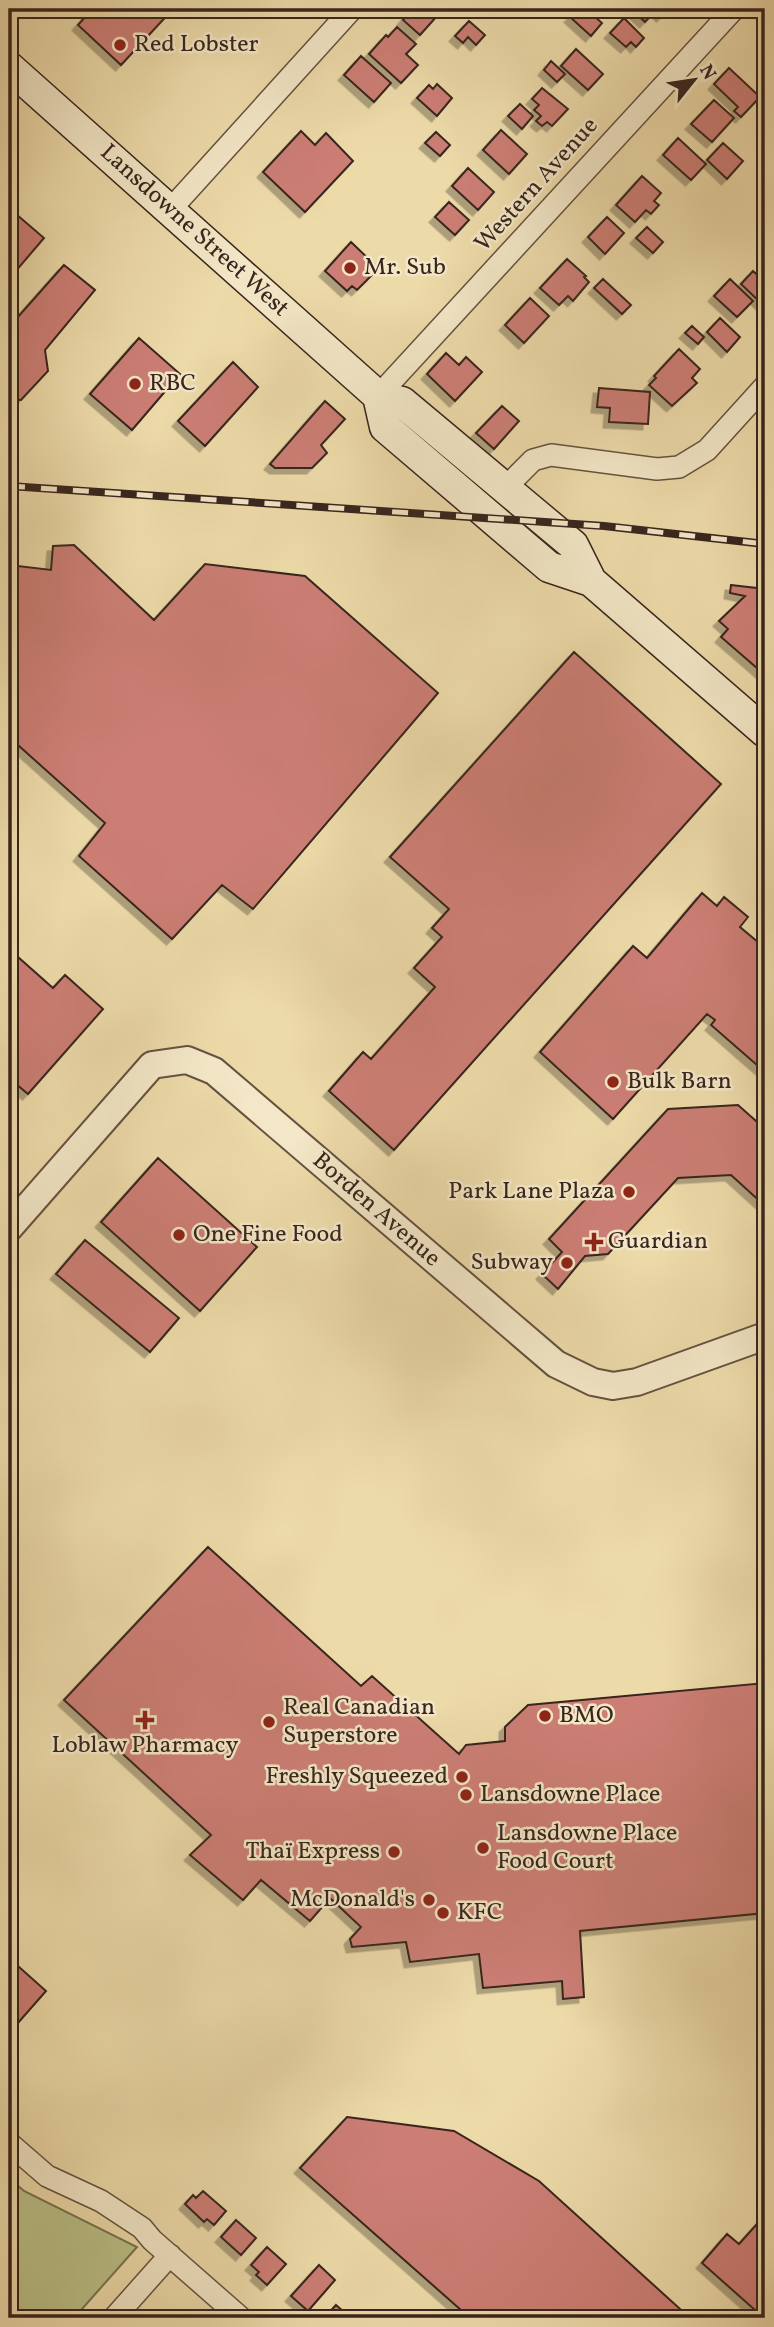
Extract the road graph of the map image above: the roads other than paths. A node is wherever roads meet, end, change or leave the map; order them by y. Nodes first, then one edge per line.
1 (352, 9) edge
2 (734, 9) edge
3 (9, 67) edge
4 (170, 210) junction
5 (765, 386) edge
6 (378, 396) junction
7 (505, 488) junction
8 (591, 581) junction
9 (765, 732) edge
10 (9, 1228) edge
11 (765, 1336) edge
12 (9, 2143) edge
13 (170, 2255) junction
14 (114, 2318) edge
15 (240, 2318) edge

1 - 4 street
2 - 6 street, Western Avenue
3 - 4 main road, Lansdowne Street West
4 - 6 main road, Lansdowne Street West
5 - 7 street
6 - 7 main road, Lansdowne Street West
6 - 8 main road, Lansdowne Street West
7 - 8 main road, Lansdowne Street West
8 - 9 main road, Lansdowne Street West
10 - 11 street, Borden Avenue
12 - 13 street
13 - 14 street
13 - 15 street

